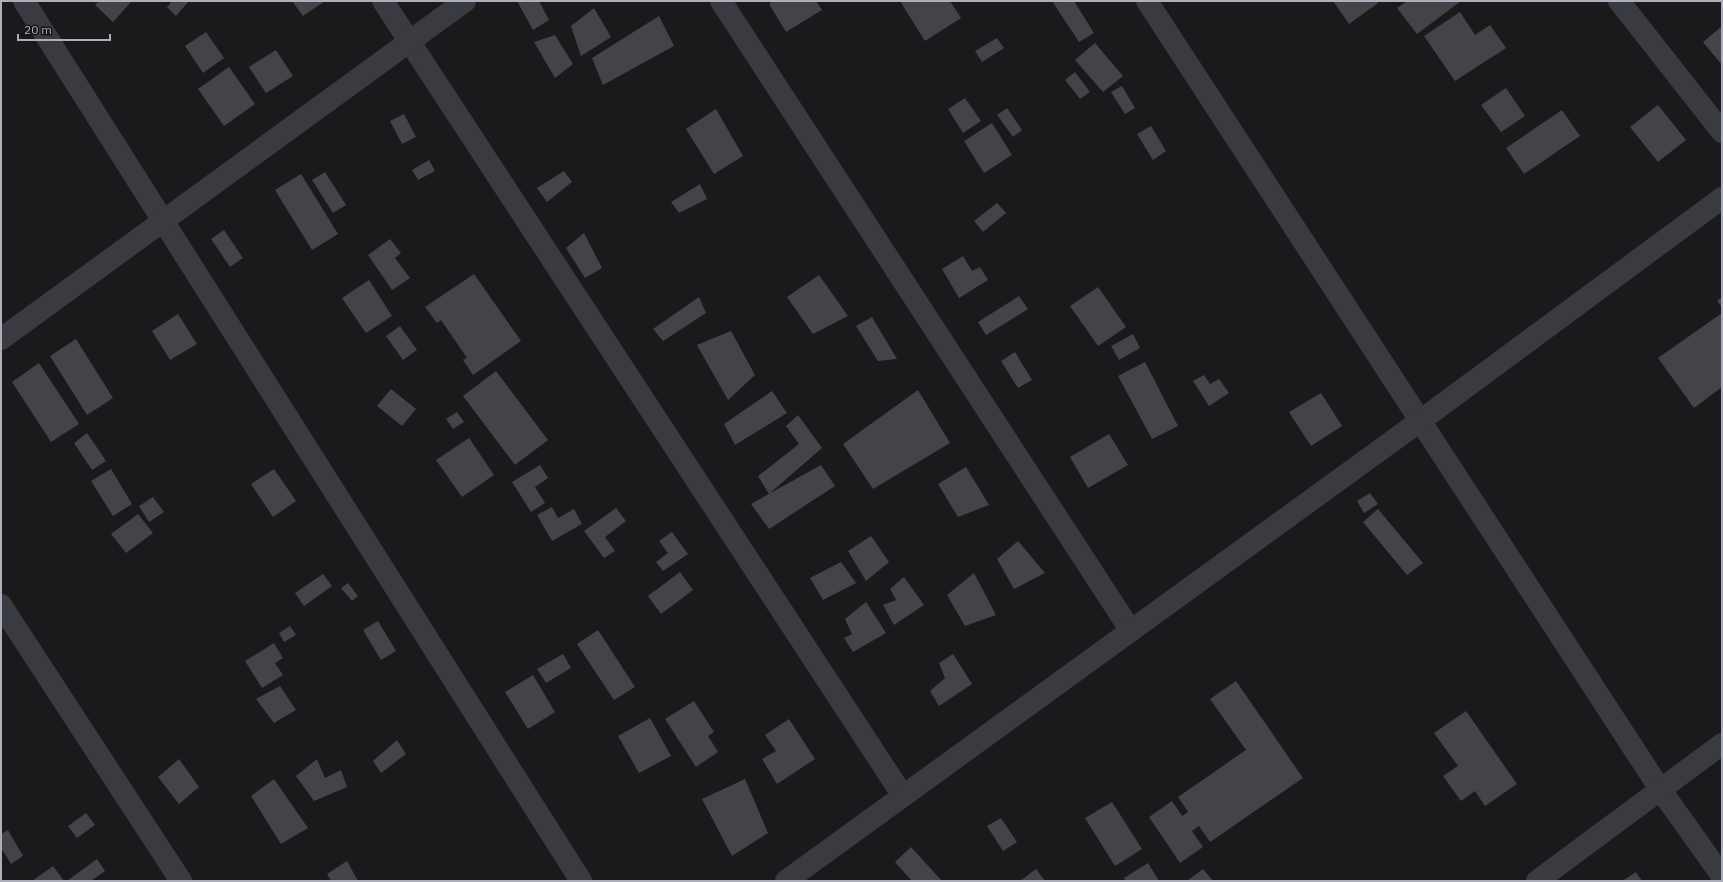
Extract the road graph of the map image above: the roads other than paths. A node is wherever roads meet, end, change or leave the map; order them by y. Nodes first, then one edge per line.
1 (24, 1) edge
2 (383, 1) edge
3 (465, 1) edge
4 (721, 1) edge
5 (1147, 1) edge
6 (1619, 1) edge
7 (410, 41) junction
8 (1722, 132) edge
9 (1722, 198) edge
10 (163, 221) junction
11 (1, 339) edge
12 (1420, 420) junction
13 (1, 605) edge
14 (1131, 631) junction
15 (1722, 744) edge
16 (1660, 789) junction
17 (903, 796) junction
18 (1722, 876) edge
19 (181, 881) edge
20 (580, 881) edge
21 (786, 881) edge
22 (1537, 881) edge

1 - 10 street
2 - 7 street
3 - 7 street
4 - 14 street
5 - 12 street
6 - 8 street
7 - 10 street
7 - 17 street
9 - 12 street
10 - 11 street
10 - 20 street
12 - 14 street
12 - 16 street
13 - 19 street
14 - 17 street
15 - 16 street
16 - 18 street
16 - 22 street
17 - 21 street

